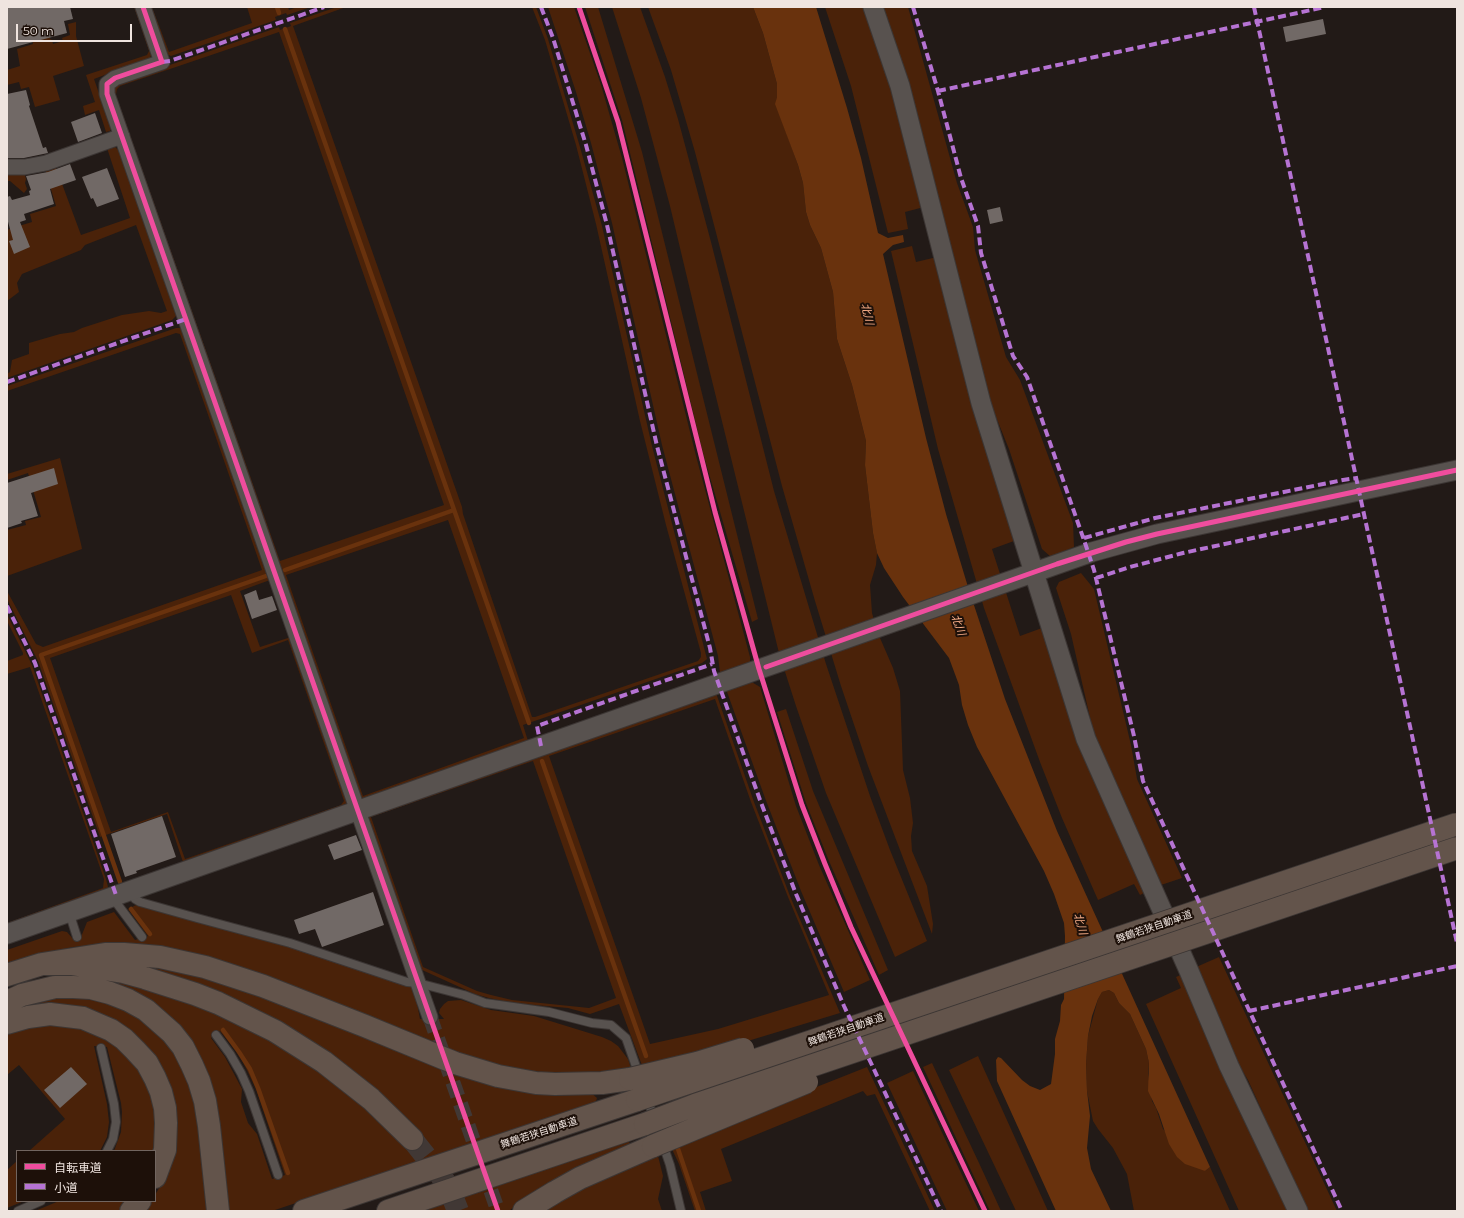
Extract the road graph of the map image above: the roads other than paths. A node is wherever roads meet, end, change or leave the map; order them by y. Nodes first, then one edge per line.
1 (143, 7) edge
2 (873, 7) edge
3 (122, 136) junction
4 (7, 167) edge
5 (1457, 470) edge
6 (1027, 575) junction
7 (357, 810) junction
8 (1457, 824) edge
9 (1457, 848) edge
10 (129, 890) junction
11 (111, 896) junction
12 (70, 912) junction
13 (7, 934) edge
14 (77, 937) dead end
15 (142, 937) dead end
16 (42, 964) junction
17 (7, 975) edge
18 (418, 983) junction
19 (7, 1002) edge
20 (995, 1004) junction
21 (430, 1017) tunnel mouth
22 (7, 1023) edge
23 (216, 1035) dead end
24 (101, 1048) dead end
25 (638, 1088) junction
26 (412, 1139) tunnel mouth
27 (108, 1150) edge
28 (156, 1175) edge
29 (278, 1175) dead end
30 (39, 1202) edge
31 (139, 1202) edge
32 (18, 1211) edge
33 (131, 1211) edge
34 (218, 1211) edge
35 (304, 1211) edge
36 (388, 1211) edge
37 (524, 1211) edge
38 (681, 1211) edge
39 (1298, 1211) edge

1 - 3 street
2 - 6 street
3 - 4 street
3 - 7 street
5 - 6 street
6 - 7 street
6 - 39 street
7 - 10 street
7 - 18 street
8 - 25 highway, 舞鶴若狭自動車道, bridge
9 - 20 highway, bridge
10 - 11 street
10 - 18 lane
11 - 12 street
11 - 15 lane
12 - 13 street
12 - 14 lane
16 - 17 highway
16 - 25 highway
16 - 26 highway
18 - 21 street
18 - 25 lane
19 - 34 highway
20 - 36 highway, bridge
20 - 37 highway, bridge
22 - 28 highway
23 - 29 lane
24 - 27 lane
25 - 35 highway, 舞鶴若狭自動車道
25 - 38 lane
30 - 32 lane
31 - 33 highway

